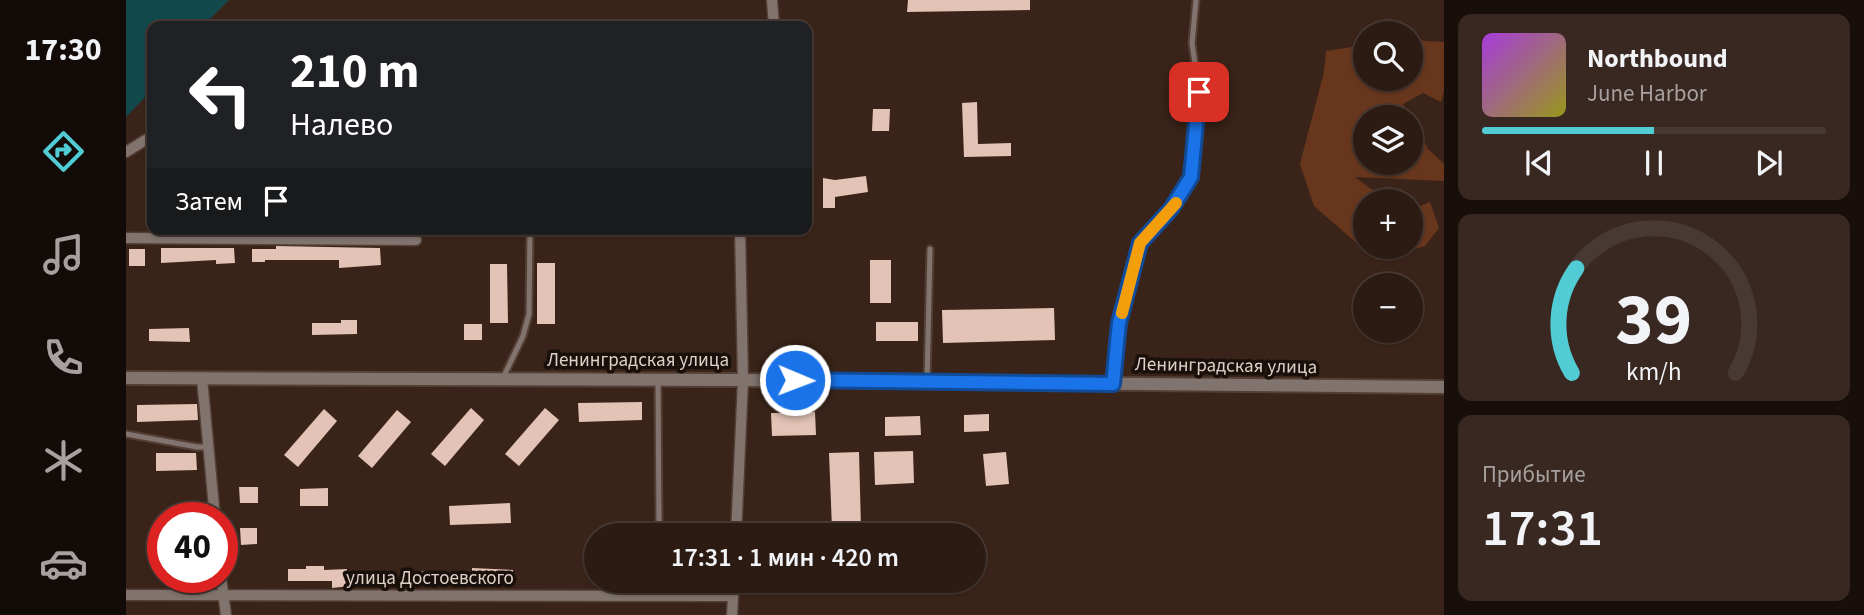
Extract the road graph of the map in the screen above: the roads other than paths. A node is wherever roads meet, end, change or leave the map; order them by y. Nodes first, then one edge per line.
1 (772, 0) edge
2 (1196, 0) edge
3 (774, 21) edge
4 (147, 139) edge
5 (126, 152) edge
6 (530, 235) edge
7 (740, 235) edge
8 (126, 238) edge
9 (416, 240) dead end
10 (930, 248) dead end
11 (126, 377) edge
12 (202, 378) junction
13 (502, 379) junction
14 (658, 380) junction
15 (743, 380) junction
16 (927, 382) junction
17 (1113, 384) junction
18 (1444, 387) edge
19 (126, 434) edge
20 (208, 447) junction
21 (213, 502) edge
22 (659, 523) edge
23 (737, 523) edge
24 (733, 593) edge
25 (126, 594) edge
26 (222, 595) junction
27 (733, 596) junction
28 (226, 615) edge
29 (732, 615) edge

1 - 3 street
2 - 17 lane
4 - 5 street
6 - 13 lane
7 - 15 street
8 - 9 street
10 - 16 lane
11 - 12 street, Ленинградская улица
12 - 13 street, Ленинградская улица
12 - 20 street
13 - 14 street, Ленинградская улица
14 - 15 street, Ленинградская улица
14 - 22 lane
15 - 16 street, Ленинградская улица
15 - 23 street
16 - 17 street, Ленинградская улица
17 - 18 street, Ленинградская улица
19 - 20 lane
20 - 21 street
24 - 27 street
25 - 26 street, улица Достоевского
26 - 27 street, улица Достоевского
26 - 28 street
27 - 29 street

